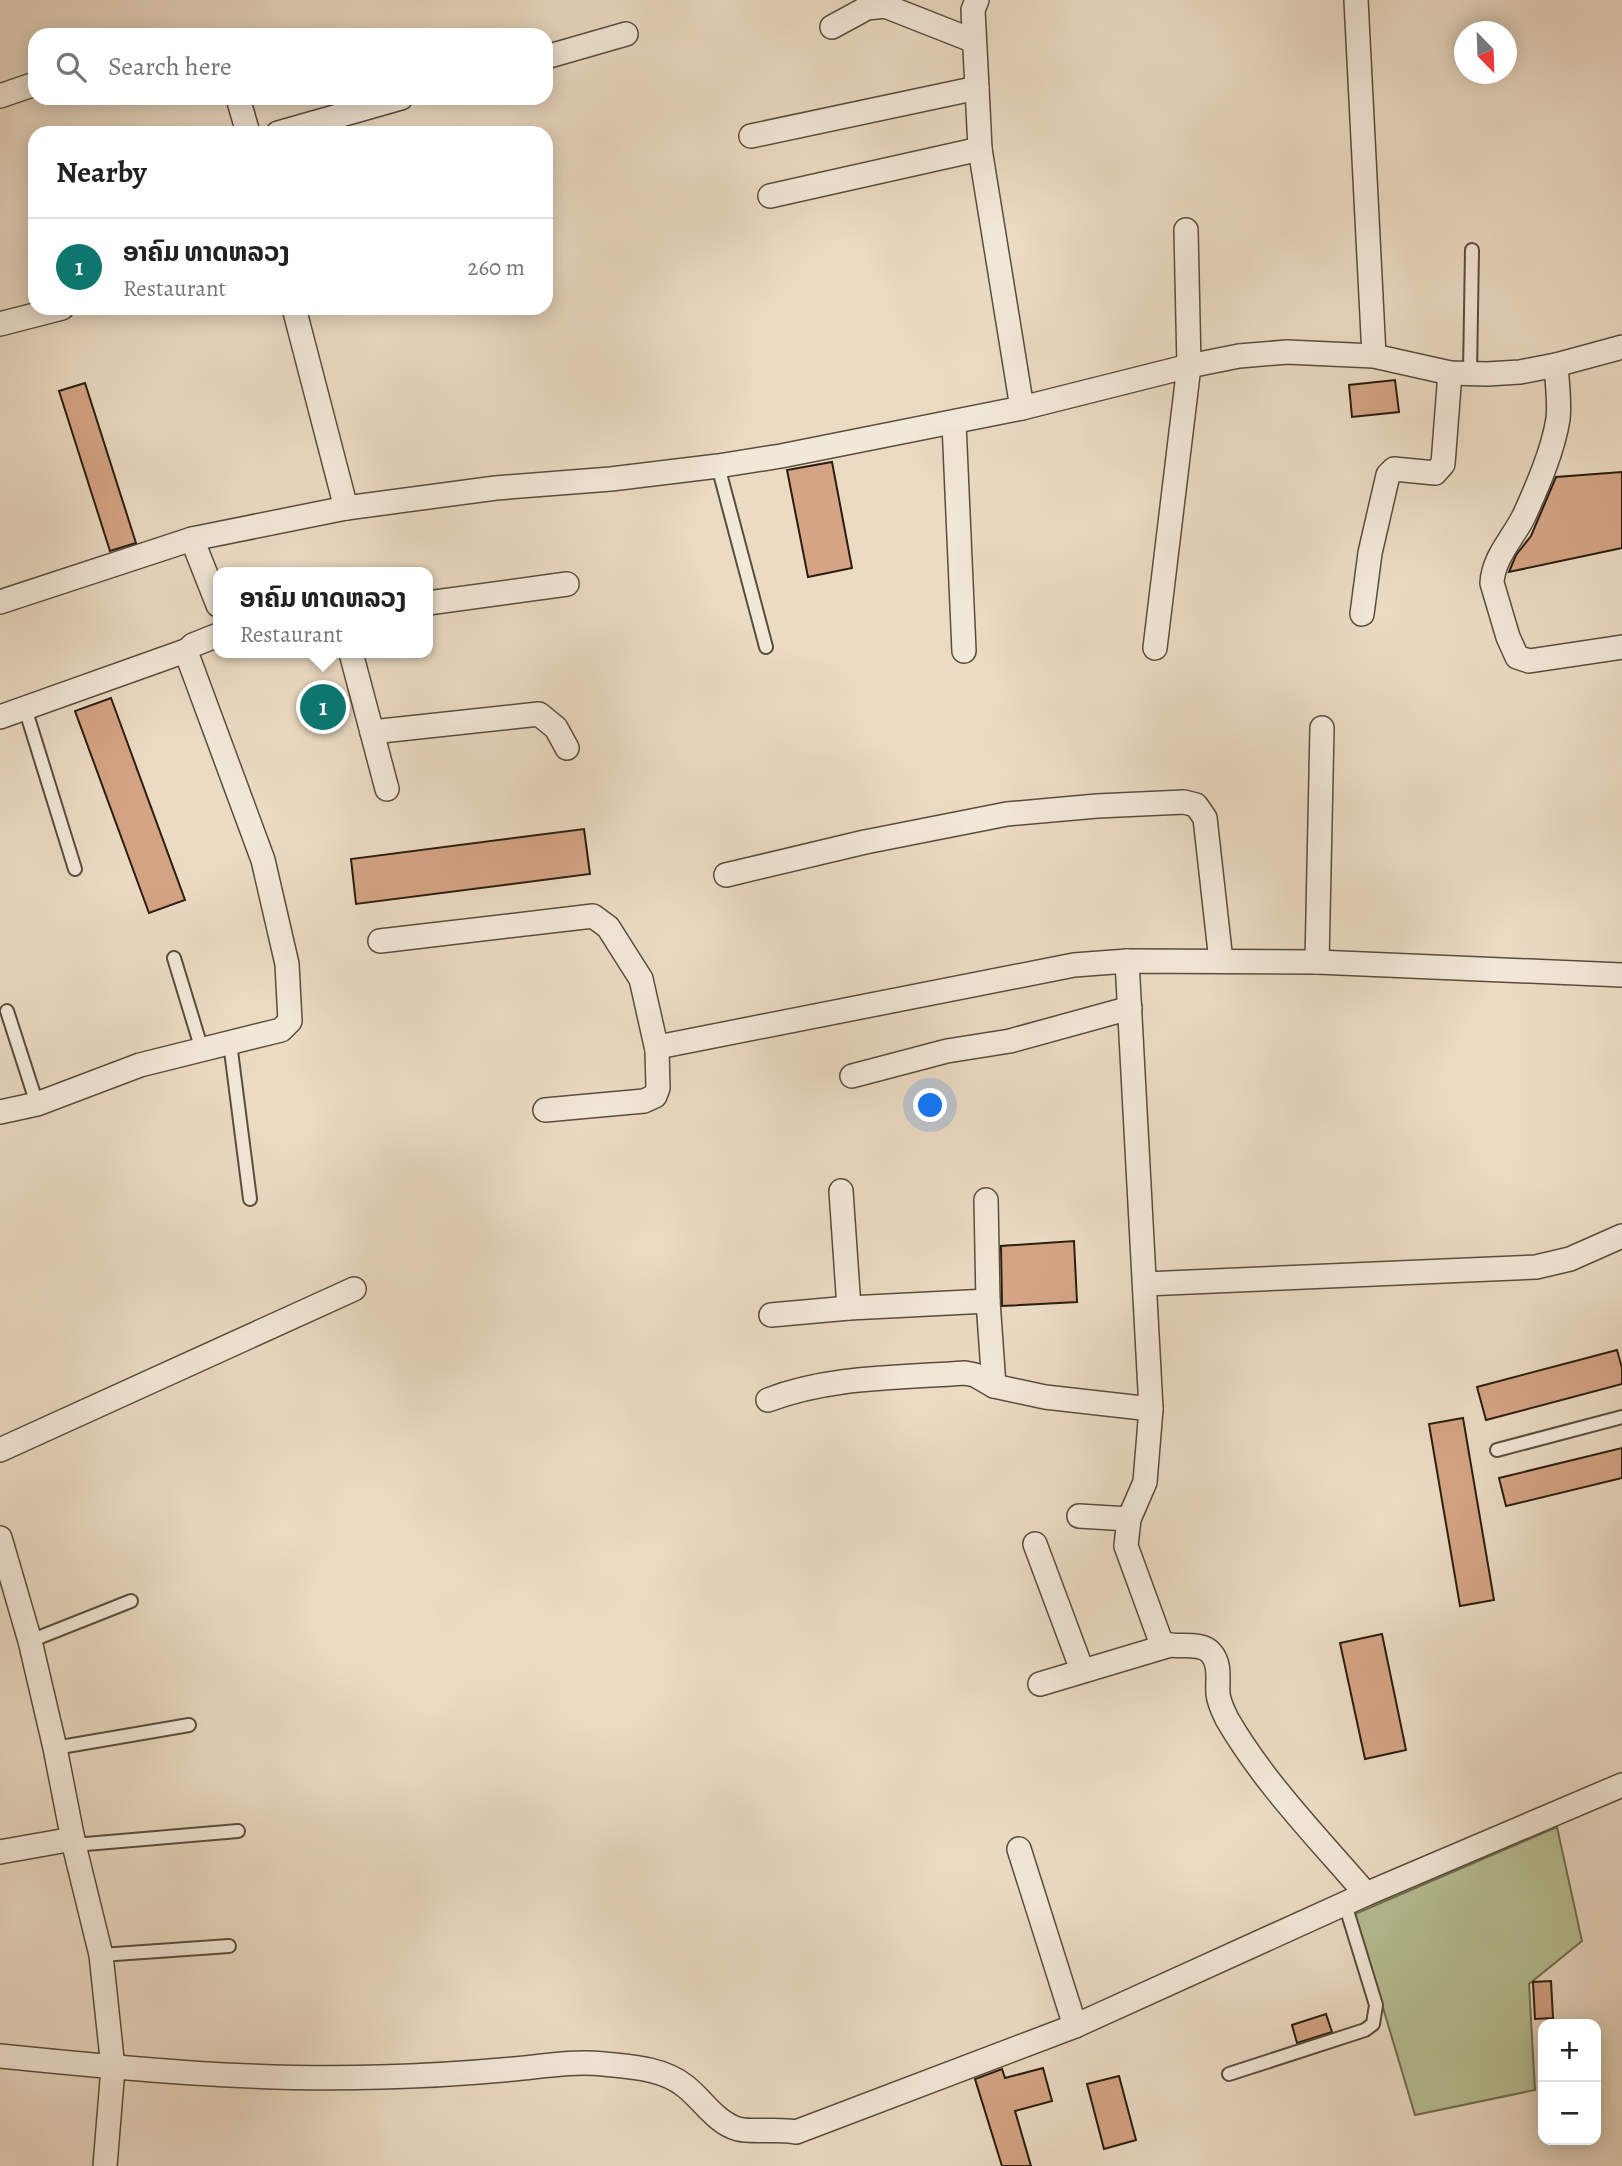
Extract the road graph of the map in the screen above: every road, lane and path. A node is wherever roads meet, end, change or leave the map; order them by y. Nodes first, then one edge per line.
1 (977, 0) edge
2 (1356, 0) edge
3 (832, 27) dead end
4 (626, 34) dead end
5 (974, 41) junction
6 (553, 55) edge
7 (28, 86) edge
8 (977, 88) junction
9 (0, 96) edge
10 (240, 105) edge
11 (376, 105) edge
12 (246, 126) edge
13 (303, 126) edge
14 (751, 136) dead end
15 (980, 149) junction
16 (771, 196) dead end
17 (1186, 230) dead end
18 (1472, 250) dead end
19 (35, 315) edge
20 (296, 315) edge
21 (0, 324) edge
22 (1622, 347) edge
23 (1374, 356) junction
24 (1556, 365) junction
25 (1189, 366) junction
26 (1460, 373) junction
27 (1022, 408) junction
28 (954, 423) junction
29 (719, 466) junction
30 (346, 508) junction
31 (192, 538) junction
32 (567, 584) dead end
33 (213, 592) edge
34 (2, 595) edge
35 (433, 602) edge
36 (1362, 614) dead end
37 (213, 637) edge
38 (766, 647) dead end
39 (1622, 647) edge
40 (1154, 648) dead end
41 (188, 650) junction
42 (964, 651) dead end
43 (352, 658) edge
44 (25, 708) junction
45 (0, 717) edge
46 (1322, 728) dead end
47 (372, 732) junction
48 (567, 748) dead end
49 (387, 789) dead end
50 (75, 869) dead end
51 (726, 875) dead end
52 (380, 941) dead end
53 (174, 958) dead end
54 (1127, 961) junction
55 (1221, 961) junction
56 (1317, 962) junction
57 (1622, 975) edge
58 (1130, 1009) junction
59 (7, 1011) dead end
60 (230, 1043) junction
61 (202, 1049) junction
62 (657, 1051) junction
63 (852, 1076) dead end
64 (37, 1104) junction
65 (545, 1110) dead end
66 (0, 1112) edge
67 (841, 1191) dead end
68 (250, 1199) dead end
69 (986, 1200) dead end
70 (1622, 1236) edge
71 (1145, 1284) junction
72 (354, 1289) dead end
73 (988, 1301) junction
74 (849, 1308) junction
75 (771, 1315) dead end
76 (994, 1387) junction
77 (768, 1400) dead end
78 (1151, 1409) junction
79 (1622, 1416) edge
80 (0, 1450) edge
81 (1497, 1450) dead end
82 (1080, 1517) dead end
83 (1129, 1518) junction
84 (0, 1538) edge
85 (1035, 1544) dead end
86 (131, 1601) dead end
87 (30, 1641) junction
88 (1167, 1646) junction
89 (1082, 1670) junction
90 (1040, 1684) dead end
91 (189, 1725) dead end
92 (55, 1748) junction
93 (1622, 1786) edge
94 (238, 1831) dead end
95 (73, 1842) junction
96 (1019, 1849) dead end
97 (0, 1852) edge
98 (1366, 1894) junction
99 (1345, 1904) junction
100 (229, 1946) dead end
101 (101, 1955) junction
102 (1076, 2026) junction
103 (0, 2056) edge
104 (113, 2068) junction
105 (1229, 2074) dead end
106 (105, 2166) edge

1 - 5 street
2 - 23 street
3 - 5 street
4 - 6 street
5 - 8 street
7 - 9 street
8 - 14 street
8 - 15 street
10 - 12 street
11 - 13 street
15 - 16 street
15 - 27 street
17 - 25 street
18 - 26 lane
19 - 21 street
20 - 30 street
22 - 24 street
23 - 25 street
23 - 26 street
24 - 26 street
24 - 39 street
25 - 27 street
25 - 40 street
26 - 36 street
27 - 28 street
28 - 29 street
28 - 42 street
29 - 30 street
29 - 38 lane
30 - 31 street
31 - 33 street
31 - 34 street
32 - 35 street
37 - 41 street
41 - 44 street
41 - 60 street
43 - 47 street
44 - 45 street
44 - 50 lane
46 - 56 street
47 - 48 street
47 - 49 street
51 - 55 street
52 - 62 street
53 - 61 lane
54 - 55 street
54 - 58 street
54 - 62 street
55 - 56 street
56 - 57 street
58 - 63 street
58 - 71 street
59 - 64 lane
60 - 61 street
60 - 68 lane
61 - 64 street
62 - 65 street
64 - 66 street
67 - 74 street
69 - 73 street
70 - 71 street
71 - 78 street
72 - 80 street
73 - 74 street
73 - 76 street
74 - 75 street
76 - 77 street
76 - 78 street
78 - 83 street
79 - 81 lane
82 - 83 street
83 - 88 street
84 - 87 street
85 - 89 street
86 - 87 lane
87 - 92 street
88 - 89 street
88 - 98 street
89 - 90 street
91 - 92 lane
92 - 95 street
93 - 98 street
94 - 95 lane
95 - 97 street
95 - 101 street
96 - 102 street
98 - 99 street
99 - 102 street
99 - 105 lane
100 - 101 lane
101 - 104 street
102 - 104 street
103 - 104 street
104 - 106 street

